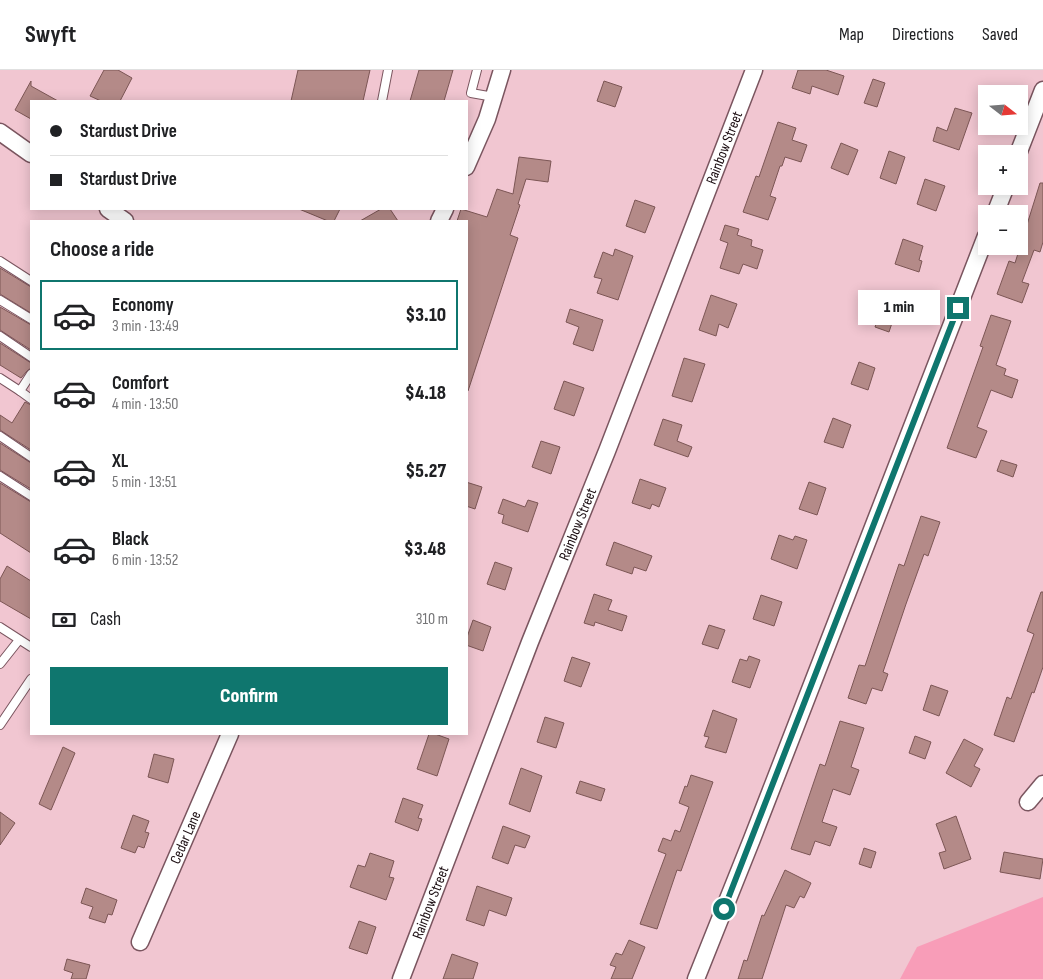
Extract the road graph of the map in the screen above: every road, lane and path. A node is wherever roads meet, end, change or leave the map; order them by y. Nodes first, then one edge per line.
1 (388, 70) edge
2 (477, 70) edge
3 (502, 70) edge
4 (754, 70) edge
5 (1043, 90) edge
6 (494, 97) junction
7 (382, 100) edge
8 (0, 132) edge
9 (1022, 145) edge
10 (30, 153) edge
11 (468, 162) edge
12 (109, 210) edge
13 (124, 220) edge
14 (979, 255) edge
15 (0, 261) edge
16 (30, 280) edge
17 (0, 300) edge
18 (30, 318) edge
19 (0, 336) edge
20 (30, 355) edge
21 (30, 376) edge
22 (0, 378) edge
23 (20, 391) junction
24 (30, 398) edge
25 (0, 436) edge
26 (30, 456) edge
27 (0, 476) edge
28 (30, 495) edge
29 (0, 627) edge
30 (19, 640) junction
31 (30, 646) edge
32 (0, 664) edge
33 (30, 680) edge
34 (0, 725) edge
35 (230, 735) edge
36 (1043, 784) edge
37 (1028, 802) dead end
38 (140, 942) dead end
39 (401, 979) edge
40 (696, 979) edge

1 - 7 lane
2 - 6 lane
3 - 6 street
4 - 39 street, Rainbow Street
5 - 9 street
6 - 11 street
8 - 10 street
12 - 13 street
14 - 40 street
15 - 16 lane
17 - 18 lane
19 - 20 lane
21 - 23 lane
22 - 23 lane
23 - 24 lane
25 - 26 lane
27 - 28 lane
29 - 30 lane
30 - 31 lane
30 - 32 lane
33 - 34 lane
35 - 38 street, Cedar Lane
36 - 37 street

